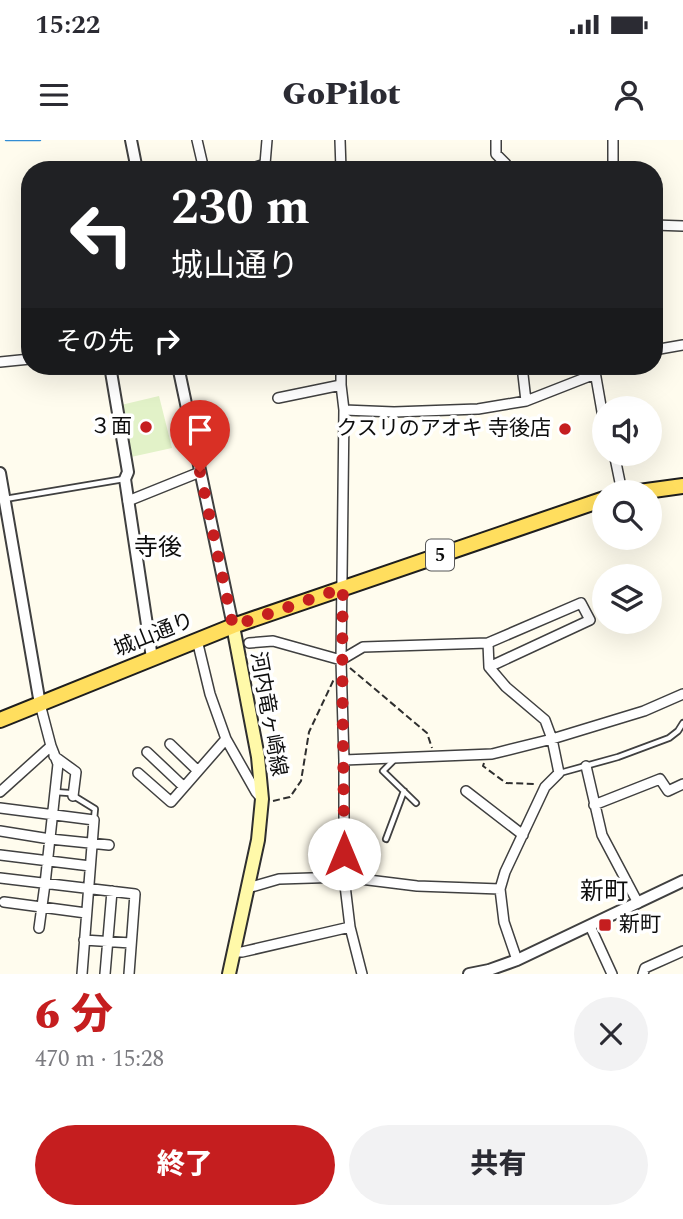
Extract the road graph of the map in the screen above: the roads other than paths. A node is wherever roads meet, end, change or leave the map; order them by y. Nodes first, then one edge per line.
1 (131, 140) edge
2 (197, 140) edge
3 (267, 140) edge
4 (340, 140) edge
5 (496, 140) edge
6 (613, 140) edge
7 (135, 161) edge
8 (202, 161) edge
9 (265, 161) edge
10 (341, 161) edge
11 (503, 161) edge
12 (613, 161) edge
13 (663, 225) edge
14 (683, 226) edge
15 (683, 345) edge
16 (663, 348) edge
17 (21, 360) edge
18 (0, 362) edge
19 (112, 375) edge
20 (180, 375) edge
21 (341, 375) edge
22 (523, 375) edge
23 (583, 375) edge
24 (595, 375) edge
25 (341, 385) junction
26 (599, 396) edge
27 (278, 398) dead end
28 (526, 401) junction
29 (344, 410) junction
30 (200, 472) junction
31 (0, 473) edge
32 (125, 479) junction
33 (683, 486) edge
34 (662, 489) edge
35 (5, 499) junction
36 (128, 501) junction
37 (592, 503) edge
38 (343, 588) junction
39 (233, 626) junction
40 (197, 640) junction
41 (249, 643) dead end
42 (488, 643) junction
43 (152, 658) junction
44 (341, 660) junction
45 (489, 667) junction
46 (683, 695) edge
47 (40, 704) junction
48 (0, 720) edge
49 (683, 723) edge
50 (226, 739) junction
51 (552, 739) junction
52 (170, 744) dead end
53 (53, 751) junction
54 (146, 752) dead end
55 (395, 758) junction
56 (344, 760) junction
57 (586, 766) junction
58 (198, 771) junction
59 (138, 773) dead end
60 (559, 773) junction
61 (683, 784) edge
62 (184, 787) junction
63 (404, 791) junction
64 (466, 791) dead end
65 (0, 792) edge
66 (55, 792) junction
67 (73, 796) junction
68 (262, 802) junction
69 (416, 803) dead end
70 (594, 805) junction
71 (0, 808) edge
72 (52, 814) junction
73 (94, 820) junction
74 (0, 831) edge
75 (523, 835) junction
76 (50, 839) junction
77 (386, 839) dead end
78 (92, 843) junction
79 (108, 845) dead end
80 (0, 855) edge
81 (48, 860) junction
82 (90, 866) junction
83 (344, 877) junction
84 (0, 878) edge
85 (683, 881) edge
86 (45, 884) junction
87 (248, 888) junction
88 (88, 889) junction
89 (500, 889) junction
90 (112, 891) junction
91 (4, 902) dead end
92 (638, 902) junction
93 (41, 907) junction
94 (86, 913) junction
95 (590, 926) junction
96 (350, 927) junction
97 (39, 928) dead end
98 (84, 940) junction
99 (107, 942) junction
100 (131, 943) junction
101 (683, 951) edge
102 (234, 952) junction
103 (517, 960) junction
104 (82, 974) edge
105 (105, 974) edge
106 (129, 974) edge
107 (229, 974) edge
108 (362, 974) edge
109 (470, 974) edge
110 (612, 974) edge
111 (643, 974) edge

1 - 7 street
2 - 8 street
3 - 9 street
4 - 10 street
5 - 11 street
6 - 12 street
13 - 14 street
15 - 16 street
17 - 18 street
19 - 32 street
20 - 30 street
21 - 25 street
22 - 28 street
23 - 28 street
24 - 26 street
25 - 27 street
25 - 29 street
28 - 29 street
29 - 38 street
30 - 36 street
30 - 39 street
31 - 35 street
32 - 35 lane
32 - 36 street
33 - 34 main road
35 - 47 street
36 - 43 street
37 - 38 main road, 城山通り / 5
38 - 39 main road, 城山通り / 5
38 - 44 street
39 - 40 main road, 城山通り / 5
39 - 68 main road, 河内竜ヶ崎線
40 - 43 main road, 城山通り / 5
40 - 50 street
41 - 44 street
42 - 44 street
42 - 45 street
42 - 45 street
43 - 47 main road, 城山通り / 5
44 - 56 street
45 - 51 street
46 - 51 street
47 - 48 main road, 城山通り / 5
47 - 53 street
49 - 57 lane
50 - 58 street
50 - 68 street
51 - 55 street
51 - 60 street
52 - 58 street
53 - 65 street
53 - 66 street
53 - 67 street
54 - 62 street
55 - 56 street
55 - 63 lane
56 - 83 street
57 - 60 lane
57 - 70 street
58 - 62 street
59 - 62 street
60 - 75 street
61 - 70 street
63 - 69 lane
63 - 77 lane
64 - 75 street
66 - 67 lane
66 - 72 street
67 - 73 lane
68 - 87 main road, 河内竜ヶ崎線
70 - 92 street
71 - 72 street
72 - 73 street
72 - 76 street
73 - 78 street
74 - 76 street
75 - 89 street
76 - 78 street
76 - 81 street
78 - 79 street
78 - 82 street
80 - 81 street
81 - 82 street
81 - 86 street
82 - 88 street
83 - 87 street
83 - 89 street
83 - 96 street
84 - 86 street
85 - 92 street
86 - 88 street
86 - 93 street
87 - 102 main road, 河内竜ヶ崎線
88 - 90 street
88 - 94 street
89 - 103 street
90 - 99 street
90 - 100 street
91 - 93 street
92 - 95 street
93 - 94 street
93 - 97 street
94 - 98 street
95 - 103 street
95 - 110 street
96 - 102 street
96 - 108 street
98 - 99 street
98 - 104 street
99 - 100 street
99 - 105 street
100 - 106 street
101 - 111 street
102 - 107 main road, 河内竜ヶ崎線
103 - 109 street

